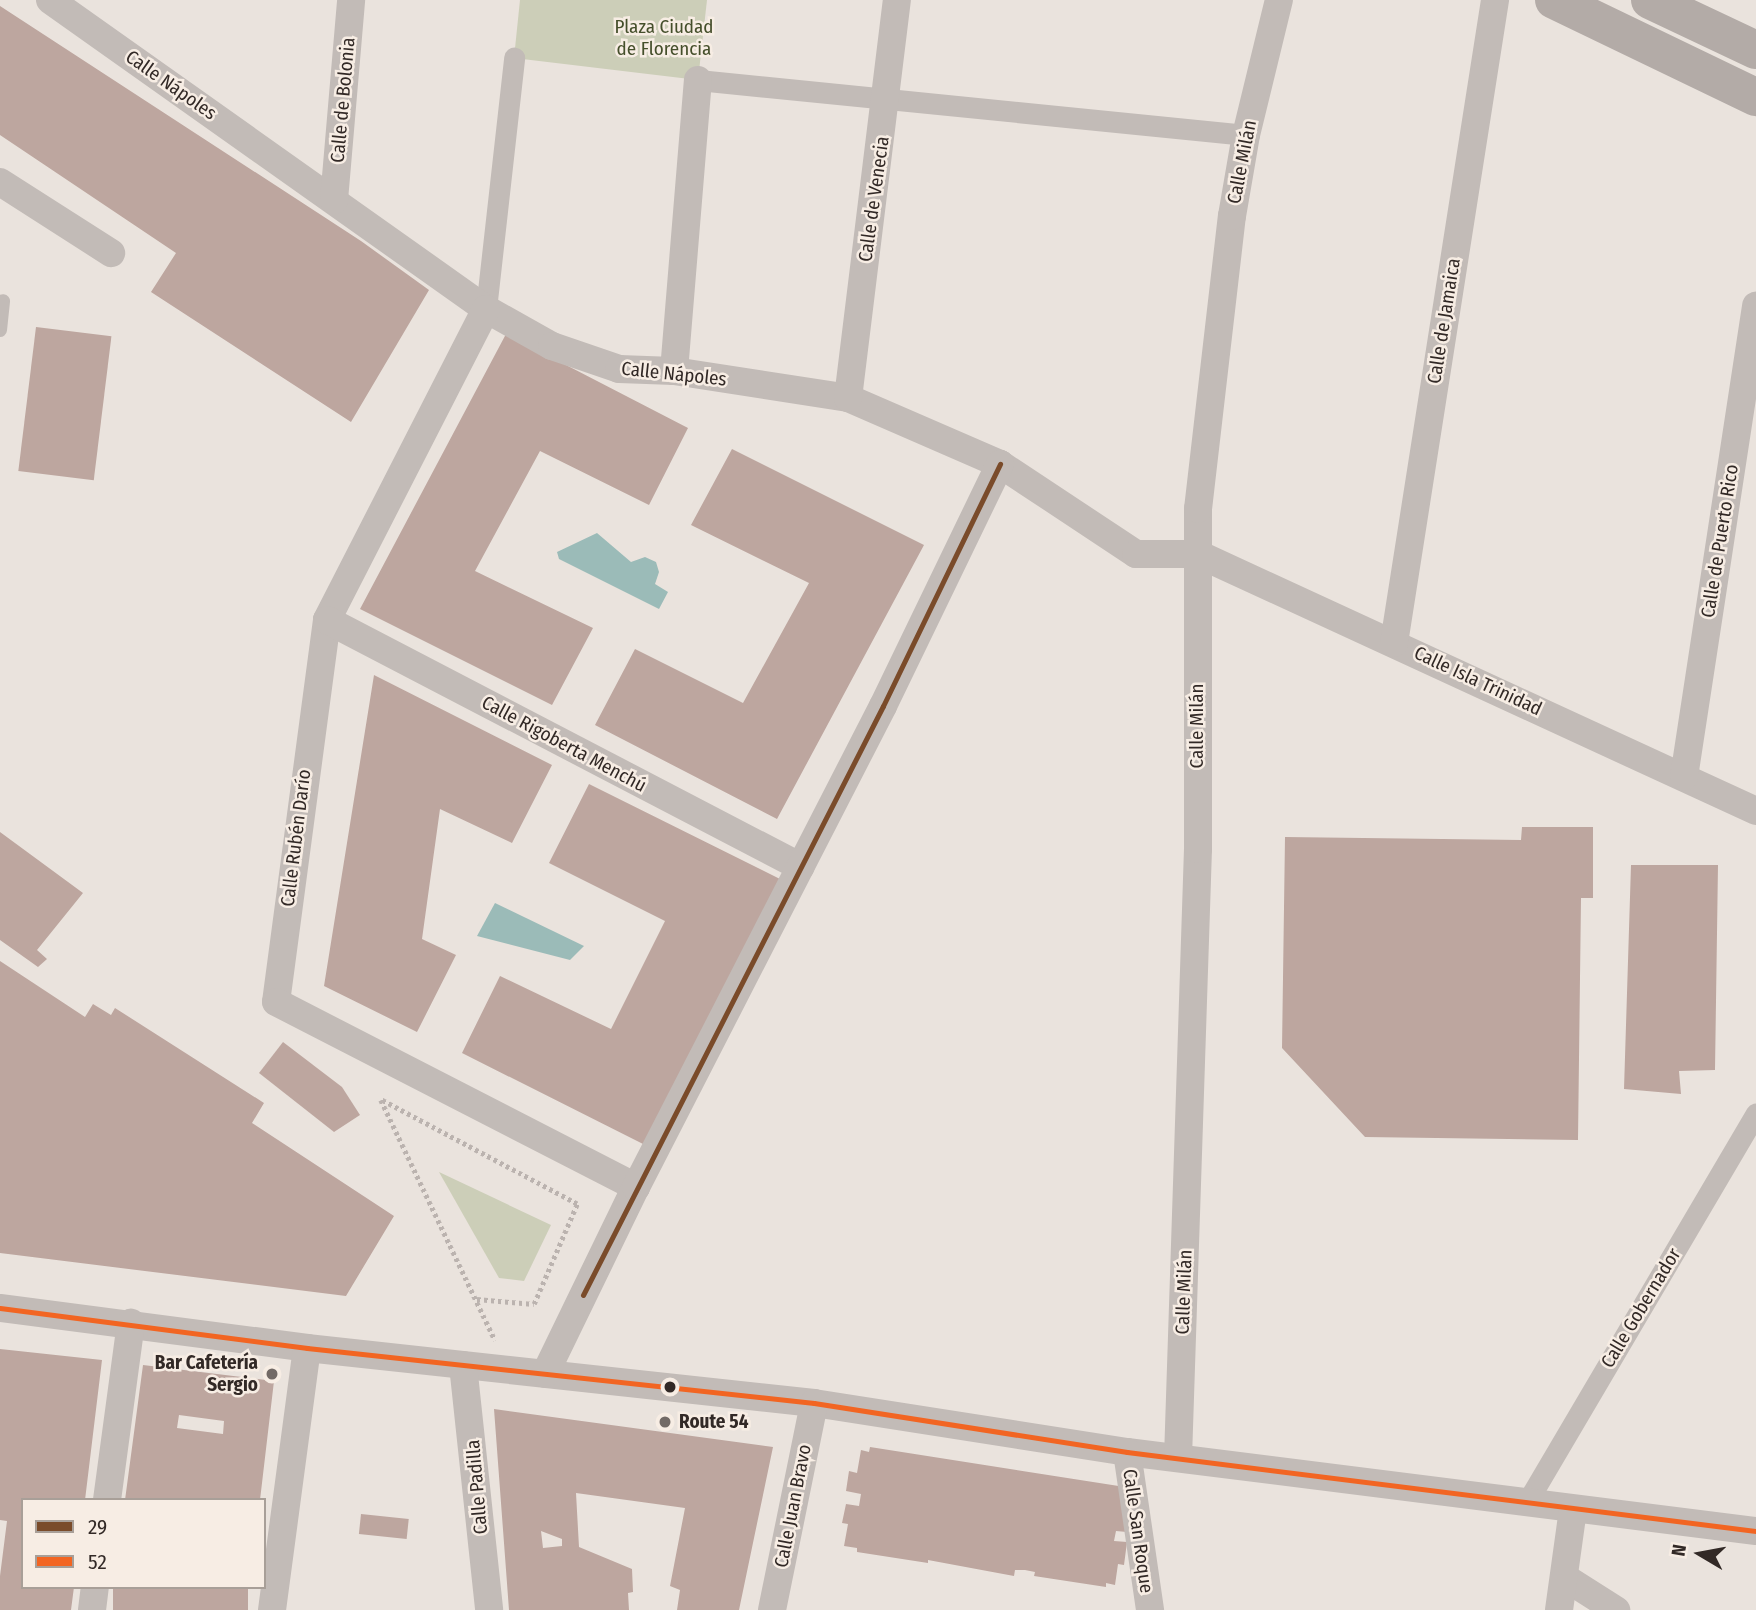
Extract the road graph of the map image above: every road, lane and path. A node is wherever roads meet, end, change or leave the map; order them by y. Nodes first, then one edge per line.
1 (50, 0) edge
2 (351, 0) edge
3 (897, 0) edge
4 (1279, 0) edge
5 (1494, 0) edge
6 (1553, 0) edge
7 (1650, 0) edge
8 (1756, 50) edge
9 (514, 58) dead end
10 (698, 80) joint
11 (888, 97) junction
12 (1756, 97) edge
13 (1246, 135) junction
14 (0, 182) edge
15 (334, 200) junction
16 (111, 253) dead end
17 (3, 301) dead end
18 (1756, 305) edge
19 (486, 309) junction
20 (0, 330) edge
21 (674, 371) junction
22 (848, 398) junction
23 (1000, 464) junction
24 (1198, 554) junction
25 (327, 620) junction
26 (1394, 643) junction
27 (1684, 777) junction
28 (1756, 811) edge
29 (801, 867) junction
30 (1756, 1114) edge
31 (636, 1186) junction
32 (477, 1299) junction
33 (0, 1308) edge
34 (131, 1324) junction
35 (307, 1348) junction
36 (463, 1365) junction
37 (508, 1370) junction
38 (545, 1374) junction
39 (814, 1403) junction
40 (1127, 1452) junction
41 (1178, 1458) junction
42 (107, 1498) edge
43 (1527, 1502) junction
44 (1573, 1509) junction
45 (1756, 1531) edge
46 (1564, 1577) junction
47 (95, 1589) edge
48 (92, 1610) edge
49 (272, 1610) edge
50 (489, 1610) edge
51 (772, 1610) edge
52 (1150, 1610) edge
53 (1559, 1610) edge
54 (1616, 1610) edge

1 - 15 street, Calle Nápoles
2 - 15 street, Calle de Bolonia
3 - 11 street, Calle de Venecia
4 - 13 street, Calle Milán
5 - 26 street, Calle de Jamaica
6 - 12 main road
7 - 8 main road
9 - 19 street
10 - 11 street
10 - 21 street
11 - 13 street
11 - 22 street, Calle de Venecia
13 - 24 street, Calle Milán
14 - 16 street
15 - 19 street, Calle Nápoles
17 - 20 lane
18 - 27 street, Calle de Puerto Rico
19 - 21 street, Calle Nápoles
19 - 25 street, Calle Rubén Darío
21 - 22 street, Calle Nápoles
22 - 23 street, Calle Nápoles
23 - 24 street, Calle Nápoles
23 - 29 street
24 - 26 street, Calle Isla Trinidad
24 - 41 street, Calle Milán
25 - 29 street, Calle Rigoberta Menchú
25 - 31 street, Calle Rubén Darío
26 - 27 street, Calle Isla Trinidad
27 - 28 street, Calle Isla Trinidad
29 - 31 street
30 - 43 street, Calle Gobernador
31 - 38 street
32 - 32 path
32 - 37 path
33 - 34 street
34 - 35 street
34 - 42 street
35 - 36 street
35 - 49 street
36 - 37 street
36 - 50 street, Calle Padilla
37 - 38 street
38 - 39 street
39 - 40 street
39 - 51 street, Calle Juan Bravo
40 - 41 street
40 - 52 street, Calle San Roque
41 - 43 street
43 - 44 street
44 - 45 street
44 - 46 street
46 - 53 street
46 - 54 street
47 - 48 street

